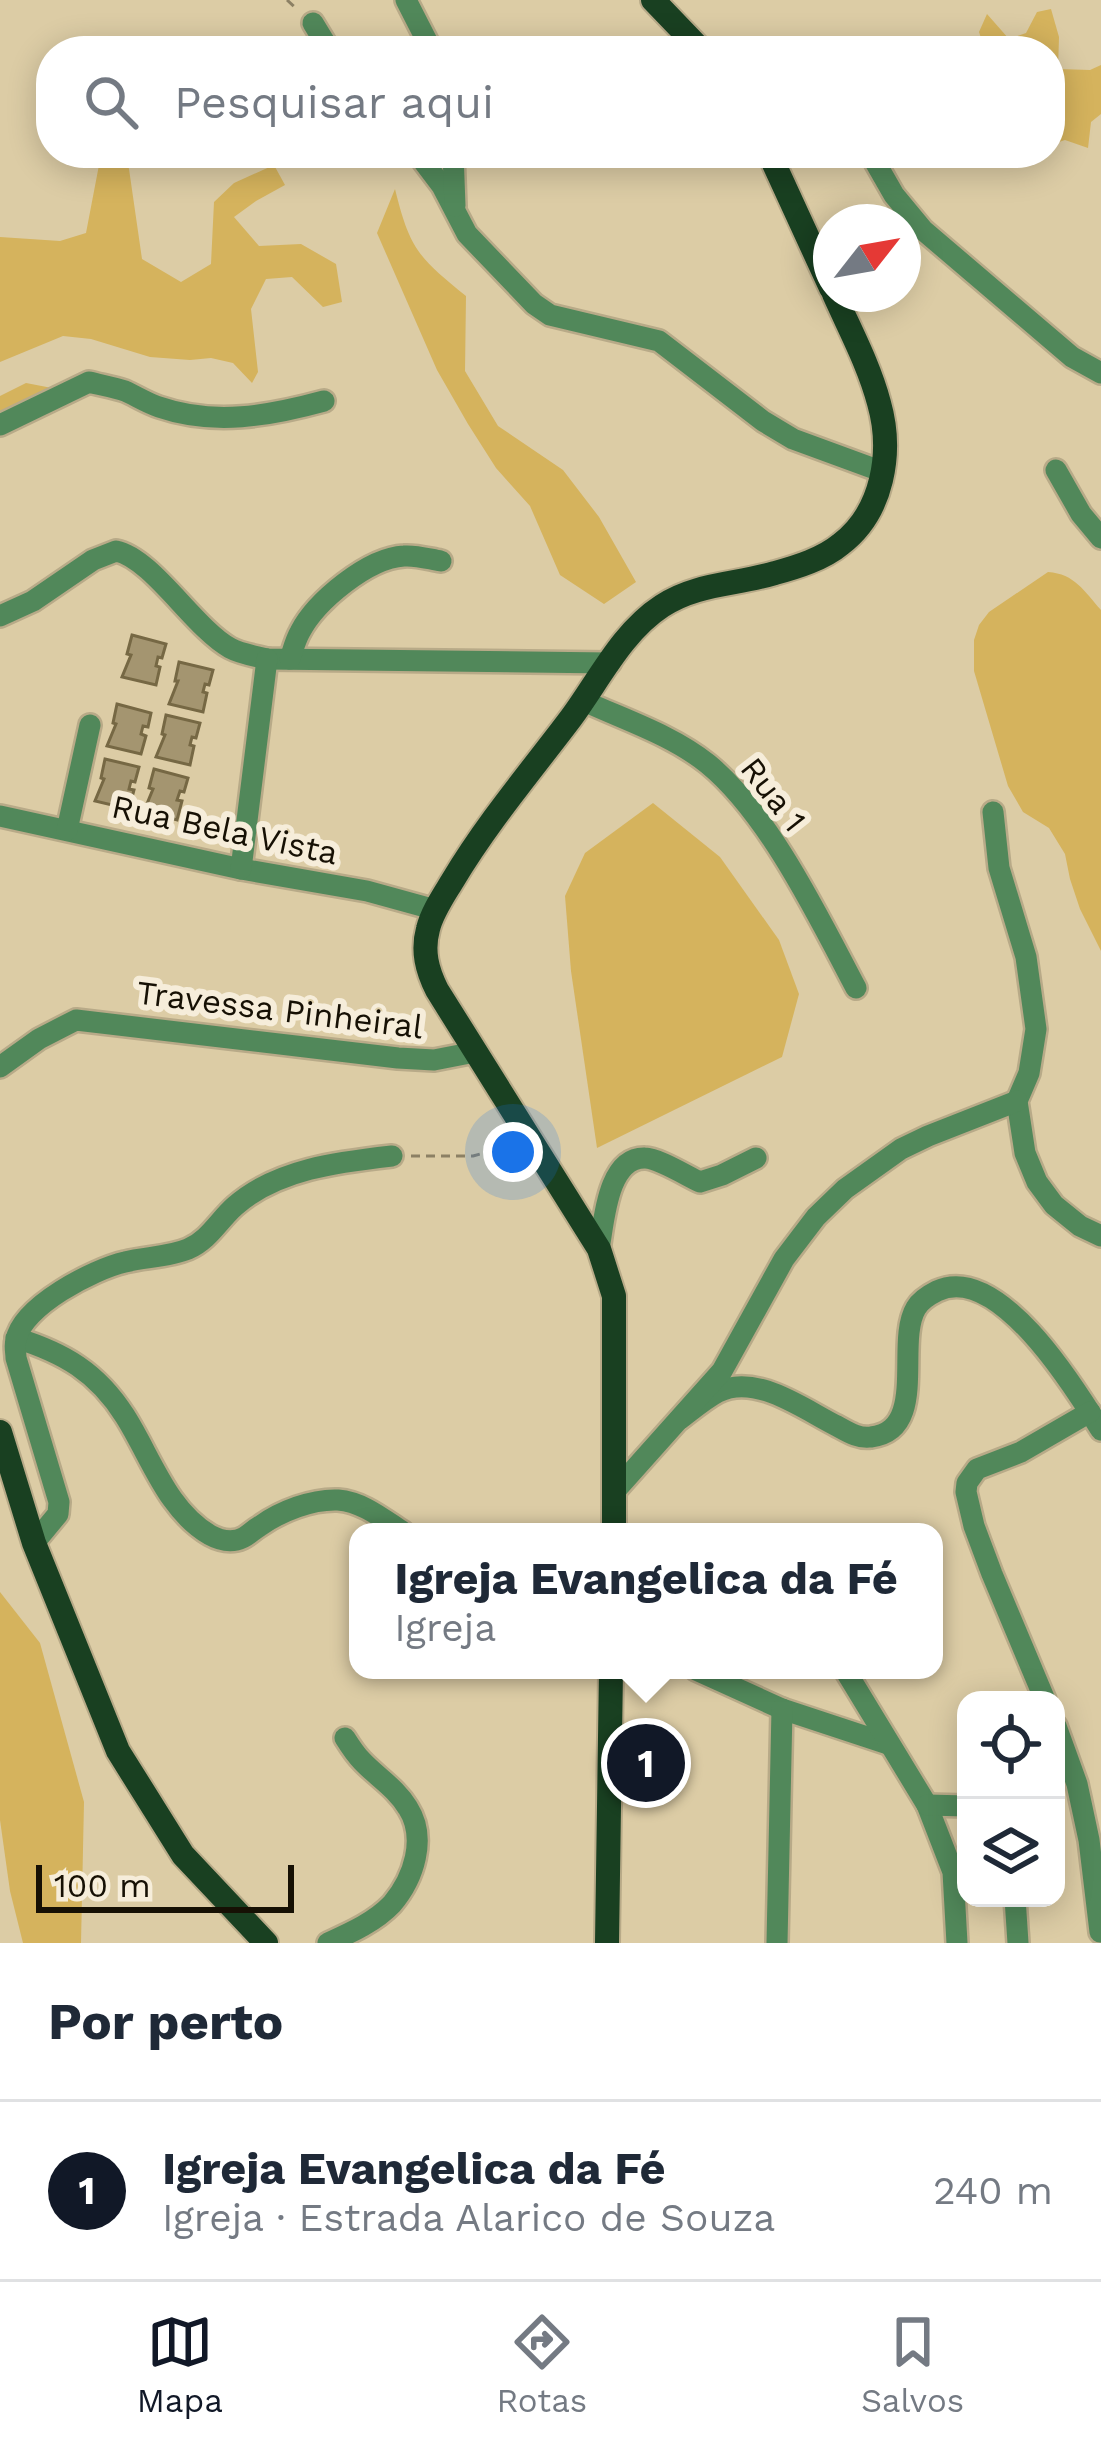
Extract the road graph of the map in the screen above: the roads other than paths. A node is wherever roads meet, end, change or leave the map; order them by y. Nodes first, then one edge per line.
1 (406, 0) edge
2 (653, 0) edge
3 (313, 23) dead end
4 (321, 36) edge
5 (424, 36) edge
6 (688, 36) edge
7 (428, 168) edge
8 (453, 168) edge
9 (776, 168) edge
10 (879, 168) edge
11 (455, 214) junction
12 (813, 249) edge
13 (842, 312) edge
14 (1101, 373) edge
15 (324, 401) dead end
16 (0, 425) edge
17 (1056, 470) dead end
18 (883, 472) junction
19 (1101, 538) edge
20 (441, 561) dead end
21 (0, 616) edge
22 (278, 659) junction
23 (610, 663) junction
24 (584, 701) junction
25 (90, 725) dead end
26 (993, 812) dead end
27 (0, 816) edge
28 (67, 830) junction
29 (242, 869) junction
30 (436, 910) junction
31 (856, 988) dead end
32 (476, 1052) junction
33 (0, 1066) edge
34 (1018, 1101) junction
35 (392, 1156) road end
36 (757, 1158) dead end
37 (1101, 1237) edge
38 (599, 1249) junction
39 (16, 1338) junction
40 (680, 1419) junction
41 (1095, 1421) edge
42 (0, 1432) edge
43 (614, 1492) junction
44 (390, 1523) edge
45 (614, 1523) edge
46 (34, 1543) junction
47 (611, 1679) edge
48 (716, 1679) edge
49 (850, 1679) edge
50 (1041, 1691) edge
51 (782, 1709) junction
52 (344, 1738) dead end
53 (888, 1744) junction
54 (1065, 1751) edge
55 (927, 1805) junction
56 (957, 1806) edge
57 (1016, 1907) edge
58 (1100, 1932) edge
59 (266, 1943) edge
60 (328, 1943) edge
61 (607, 1943) edge
62 (777, 1943) edge
63 (958, 1943) edge
64 (1018, 1943) edge

1 - 5 street
2 - 6 main road
3 - 4 street
7 - 11 street
8 - 11 street
9 - 12 main road
10 - 14 street
11 - 18 street
13 - 18 main road
15 - 16 street
17 - 19 street
18 - 23 main road
20 - 22 street
21 - 22 street
22 - 23 street
22 - 29 street
23 - 24 main road
24 - 30 main road
24 - 31 street, Rua 1
25 - 28 street
26 - 34 street
27 - 28 street, Rua Bela Vista
28 - 29 street, Rua Bela Vista
29 - 30 street, Rua Bela Vista
30 - 32 main road
32 - 33 street, Travessa Pinheiral
32 - 38 main road
34 - 37 street
34 - 40 street
35 - 39 street
36 - 38 street
38 - 43 main road
39 - 44 street
39 - 46 street
40 - 41 street
40 - 43 street
41 - 50 street
42 - 46 main road
43 - 45 main road
46 - 59 main road
47 - 61 main road
48 - 51 street
49 - 53 street
51 - 53 street
51 - 62 street
52 - 60 street
53 - 55 street
54 - 58 street
55 - 56 street
55 - 63 street
57 - 64 street

